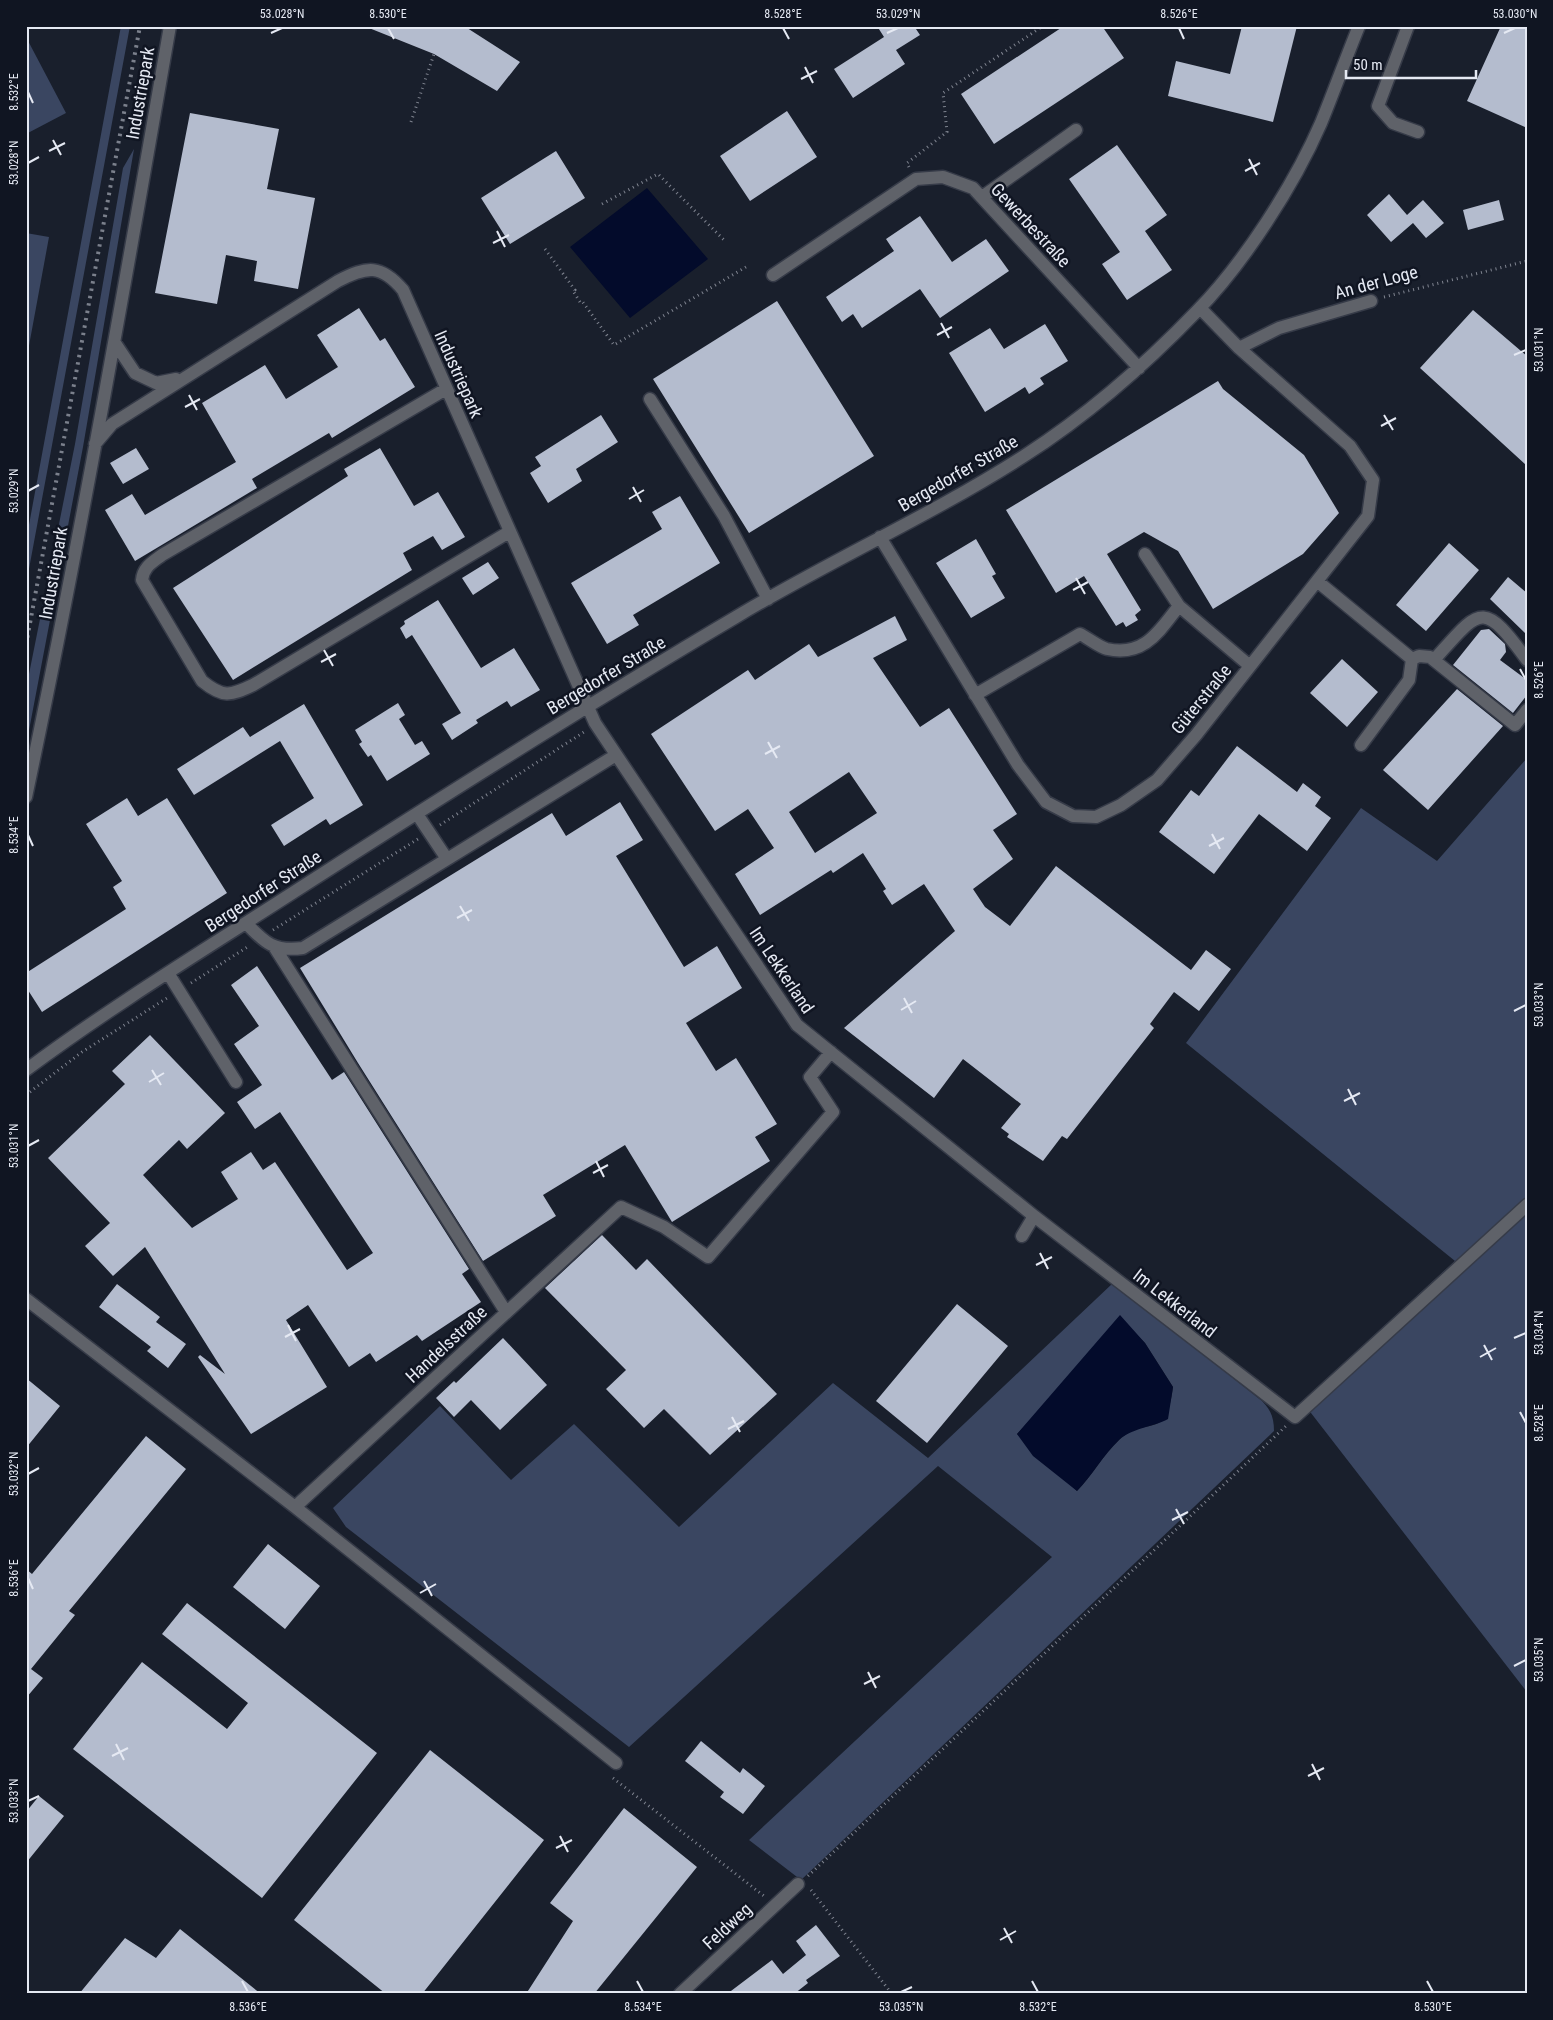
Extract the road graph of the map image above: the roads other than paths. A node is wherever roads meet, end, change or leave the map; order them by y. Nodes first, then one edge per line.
1 (170, 26) edge
2 (1359, 26) edge
3 (1408, 26) edge
4 (1076, 130) dead end
5 (1418, 132) dead end
6 (982, 197) junction
7 (773, 275) dead end
8 (1370, 301) road end
9 (1200, 308) junction
10 (115, 343) junction
11 (1240, 348) junction
12 (1139, 368) junction
13 (185, 378) junction
14 (446, 388) junction
15 (650, 400) dead end
16 (95, 444) junction
17 (509, 532) junction
18 (880, 537) junction
19 (1146, 554) dead end
20 (1317, 581) junction
21 (768, 599) junction
22 (1179, 606) junction
23 (1412, 659) junction
24 (1434, 660) junction
25 (1527, 660) edge
26 (1250, 666) junction
27 (974, 695) junction
28 (586, 707) junction
29 (1527, 710) edge
30 (1361, 745) dead end
31 (616, 755) junction
32 (26, 797) edge
33 (417, 814) junction
34 (447, 859) junction
35 (246, 923) junction
36 (275, 948) junction
37 (168, 973) junction
38 (830, 1052) junction
39 (26, 1070) edge
40 (236, 1082) dead end
41 (1527, 1204) edge
42 (1034, 1216) junction
43 (1022, 1236) dead end
44 (26, 1299) edge
45 (506, 1312) junction
46 (295, 1507) junction
47 (616, 1763) road end
48 (801, 1882) road end
49 (680, 1994) edge

1 - 10 street, Industriepark
2 - 9 street, Bergedorfer Straße
3 - 5 street
4 - 6 street
6 - 7 street, Gewerbestraße
6 - 12 street, Gewerbestraße
8 - 11 street, An der Loge
9 - 11 street, Güterstraße
9 - 12 street, Bergedorfer Straße
10 - 13 street, Industriepark
10 - 16 street, Industriepark
11 - 20 street, Güterstraße
12 - 18 street, Bergedorfer Straße
13 - 14 street, Industriepark
13 - 16 street, Industriepark
14 - 17 street, Industriepark
14 - 17 street
15 - 21 street
16 - 32 street, Industriepark
17 - 28 street, Industriepark
18 - 21 street, Bergedorfer Straße
18 - 27 street, Güterstraße
19 - 22 street
20 - 23 street
20 - 26 street, Güterstraße
21 - 28 street, Bergedorfer Straße
22 - 26 street
22 - 27 street
23 - 24 street
23 - 30 street
24 - 25 street
24 - 29 street
26 - 27 street, Güterstraße
28 - 31 street, Im Lekkerland
28 - 33 street, Bergedorfer Straße
31 - 34 street
31 - 38 street, Im Lekkerland
33 - 34 street
33 - 35 street, Bergedorfer Straße
34 - 36 street
35 - 36 street
35 - 37 street, Bergedorfer Straße
36 - 45 street
37 - 39 street, Bergedorfer Straße
37 - 40 street
38 - 42 street, Im Lekkerland
38 - 45 street, Handelsstraße
41 - 42 street, Im Lekkerland
42 - 43 street
44 - 46 street
45 - 46 street, Handelsstraße
46 - 47 street
48 - 49 street, Feldweg

